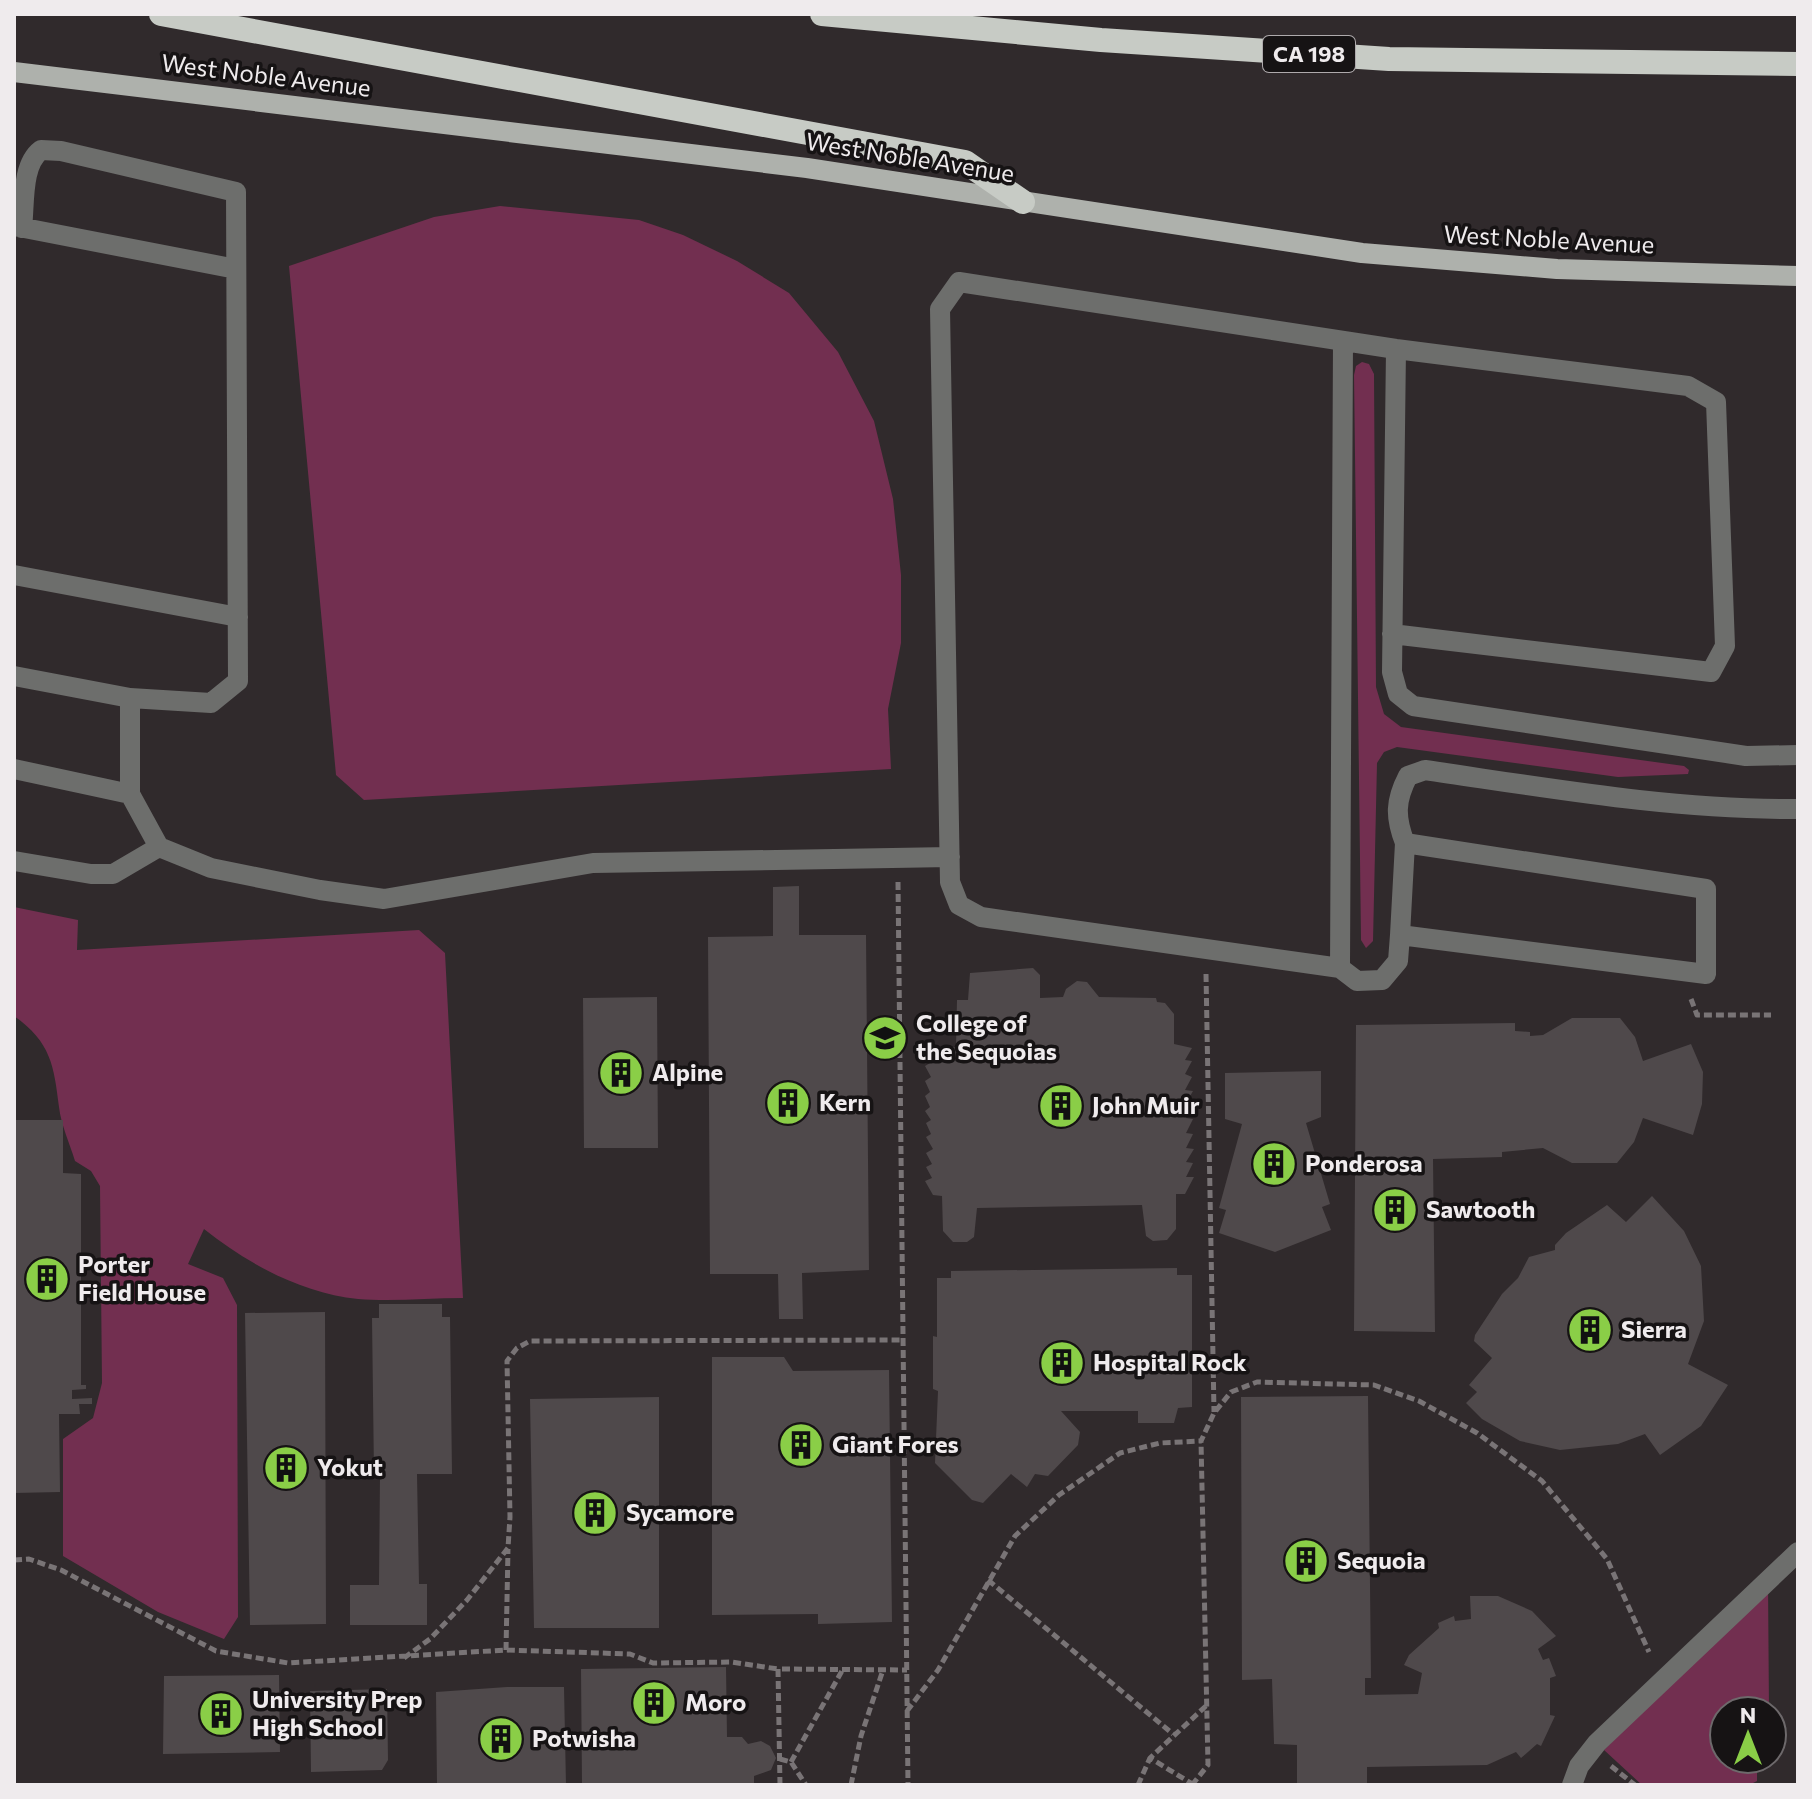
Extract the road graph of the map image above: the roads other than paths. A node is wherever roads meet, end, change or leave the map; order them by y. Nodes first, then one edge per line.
1 (161, 14) edge
2 (822, 14) edge
3 (1798, 64) edge
4 (14, 72) edge
5 (1023, 202) junction
6 (18, 227) edge
7 (236, 269) junction
8 (1798, 276) edge
9 (1343, 341) junction
10 (1396, 349) junction
11 (14, 575) edge
12 (238, 617) junction
13 (1392, 634) junction
14 (14, 676) edge
15 (130, 698) junction
16 (1798, 755) edge
17 (14, 769) edge
18 (130, 794) junction
19 (1798, 809) edge
20 (1405, 843) junction
21 (159, 847) junction
22 (950, 857) junction
23 (14, 861) edge
24 (1400, 935) junction
25 (1340, 968) junction
26 (1798, 1552) edge
27 (1572, 1785) edge

1 - 5 highway
2 - 3 highway, CA 198
4 - 5 main road, West Noble Avenue
5 - 8 main road, West Noble Avenue
6 - 7 lane
6 - 7 lane
7 - 12 lane
9 - 10 lane
9 - 22 lane
9 - 25 lane
10 - 13 lane
10 - 13 lane
11 - 12 lane
12 - 15 lane
13 - 16 lane
14 - 15 lane
15 - 18 lane
17 - 18 lane
18 - 21 lane
19 - 20 lane
20 - 24 lane
20 - 24 lane
21 - 22 lane
21 - 23 lane
22 - 25 lane
24 - 25 lane
26 - 27 lane

